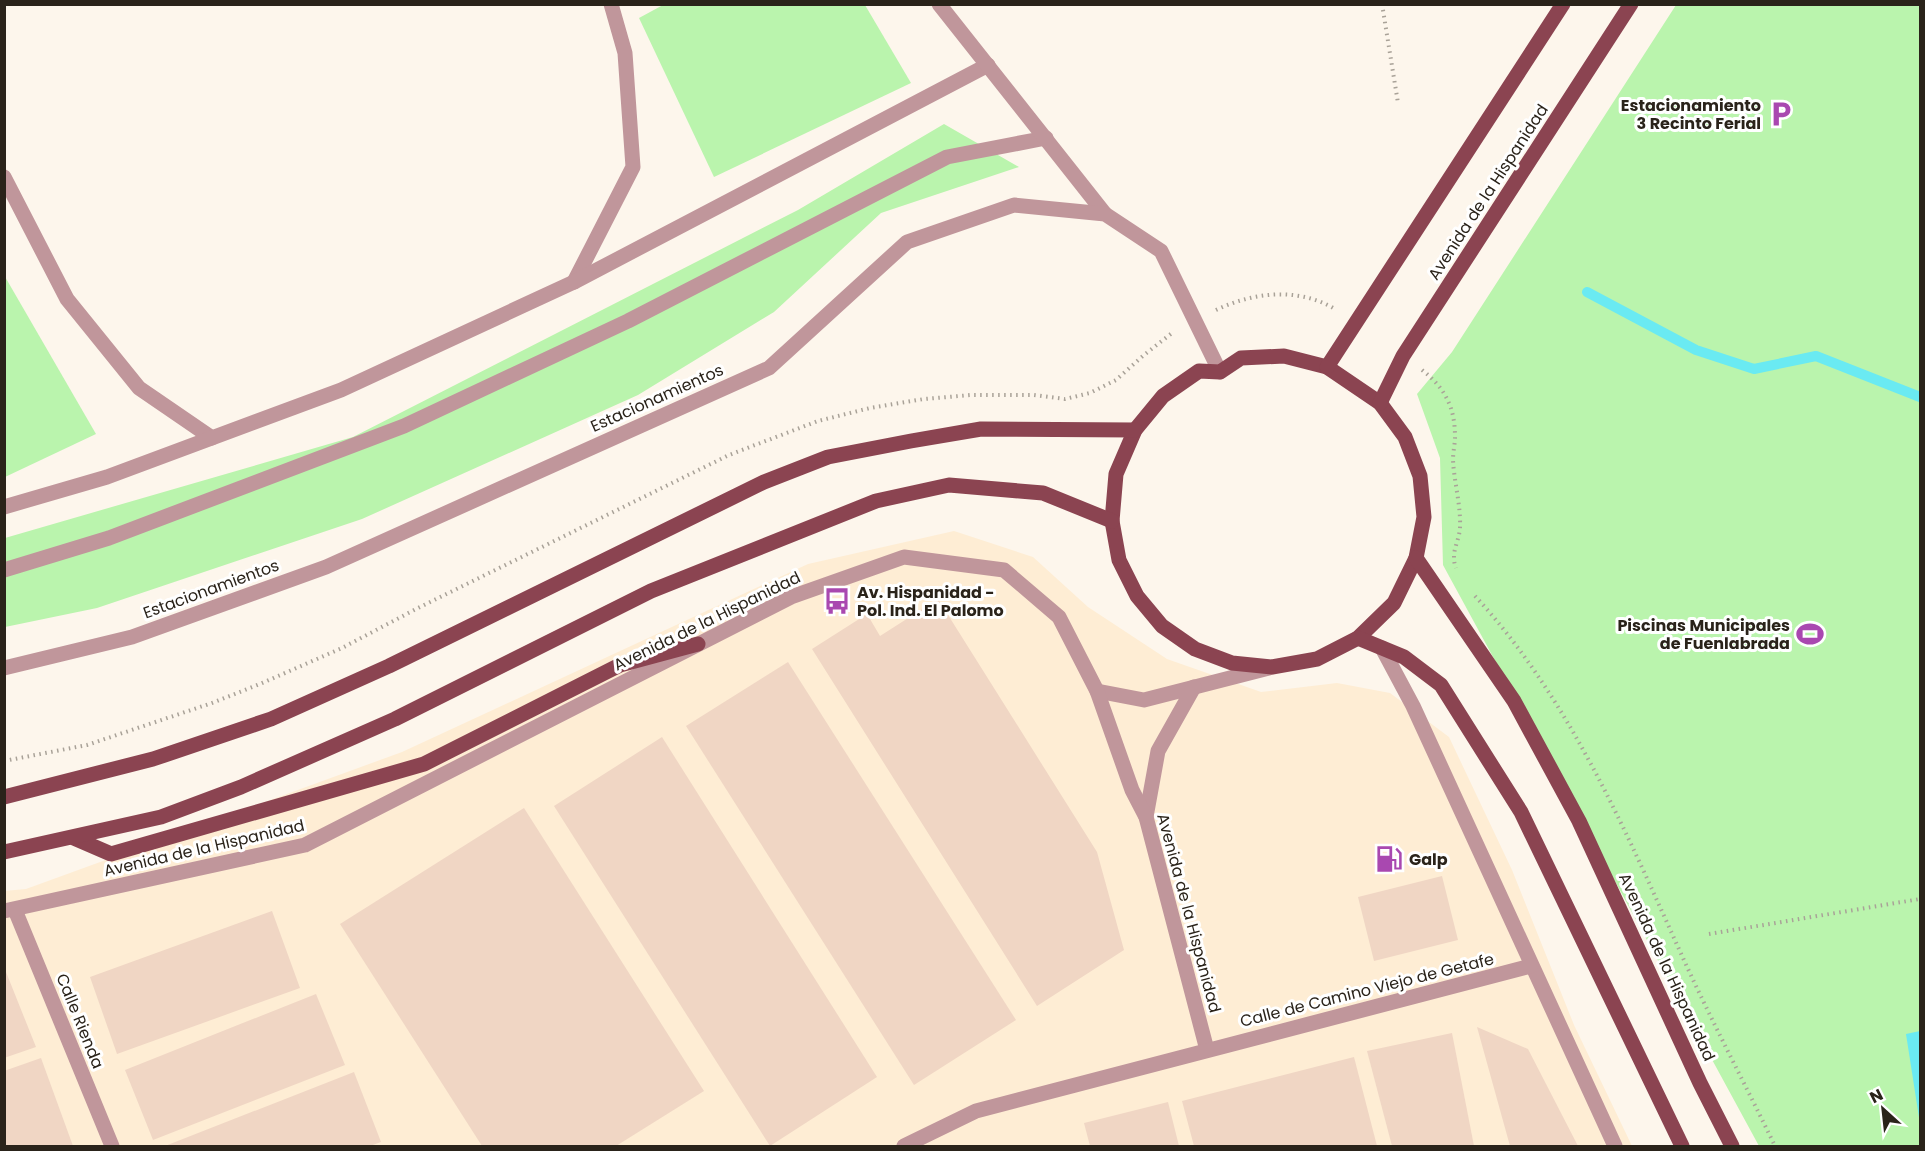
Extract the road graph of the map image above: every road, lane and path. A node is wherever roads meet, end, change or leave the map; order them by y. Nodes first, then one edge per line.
1 (611, 4) edge
2 (939, 4) edge
3 (1382, 4) edge
4 (1563, 4) edge
5 (1630, 4) edge
6 (988, 64) junction
7 (1398, 103) dead end
8 (1046, 138) junction
9 (4, 177) edge
10 (1106, 214) junction
11 (574, 282) junction
12 (1327, 367) junction
13 (1220, 372) junction
14 (1380, 403) junction
15 (1135, 430) junction
16 (212, 438) junction
17 (4, 507) edge
18 (1112, 521) junction
19 (1416, 558) junction
20 (4, 570) edge
21 (1358, 638) junction
22 (698, 644) junction
23 (1382, 648) junction
24 (1272, 667) junction
25 (4, 668) edge
26 (1194, 687) junction
27 (1097, 691) junction
28 (4, 797) edge
29 (1146, 817) junction
30 (74, 838) junction
31 (4, 852) edge
32 (1920, 899) edge
33 (10, 910) edge
34 (1709, 934) dead end
35 (1531, 966) junction
36 (1207, 1050) junction
37 (112, 1146) edge
38 (904, 1146) edge
39 (1615, 1146) edge
40 (1682, 1146) edge
41 (1732, 1146) edge

1 - 11 street
2 - 6 street
3 - 7 path
4 - 12 main road
5 - 14 main road, Avenida de la Hispanidad
6 - 8 street
6 - 11 street
8 - 10 street
8 - 20 street
9 - 16 street
10 - 13 street, Estacionamientos
10 - 25 street, Estacionamientos
11 - 16 street
12 - 13 main road
12 - 14 main road
13 - 15 main road
14 - 19 main road
15 - 18 main road
15 - 28 main road
16 - 17 street
18 - 24 main road
18 - 30 main road
19 - 21 main road
19 - 41 main road, Avenida de la Hispanidad
21 - 23 main road
21 - 24 main road
22 - 27 street, Avenida de la Hispanidad
22 - 30 main road
22 - 33 street, Avenida de la Hispanidad
23 - 35 street
23 - 40 main road
24 - 26 street
26 - 27 street
26 - 29 street
27 - 29 street, Avenida de la Hispanidad
29 - 36 street, Avenida de la Hispanidad
30 - 31 main road
32 - 34 path
33 - 37 street, Calle Rienda
35 - 36 street, Calle de Camino Viejo de Getafe
35 - 39 street
36 - 38 street, Calle de Camino Viejo de Getafe

